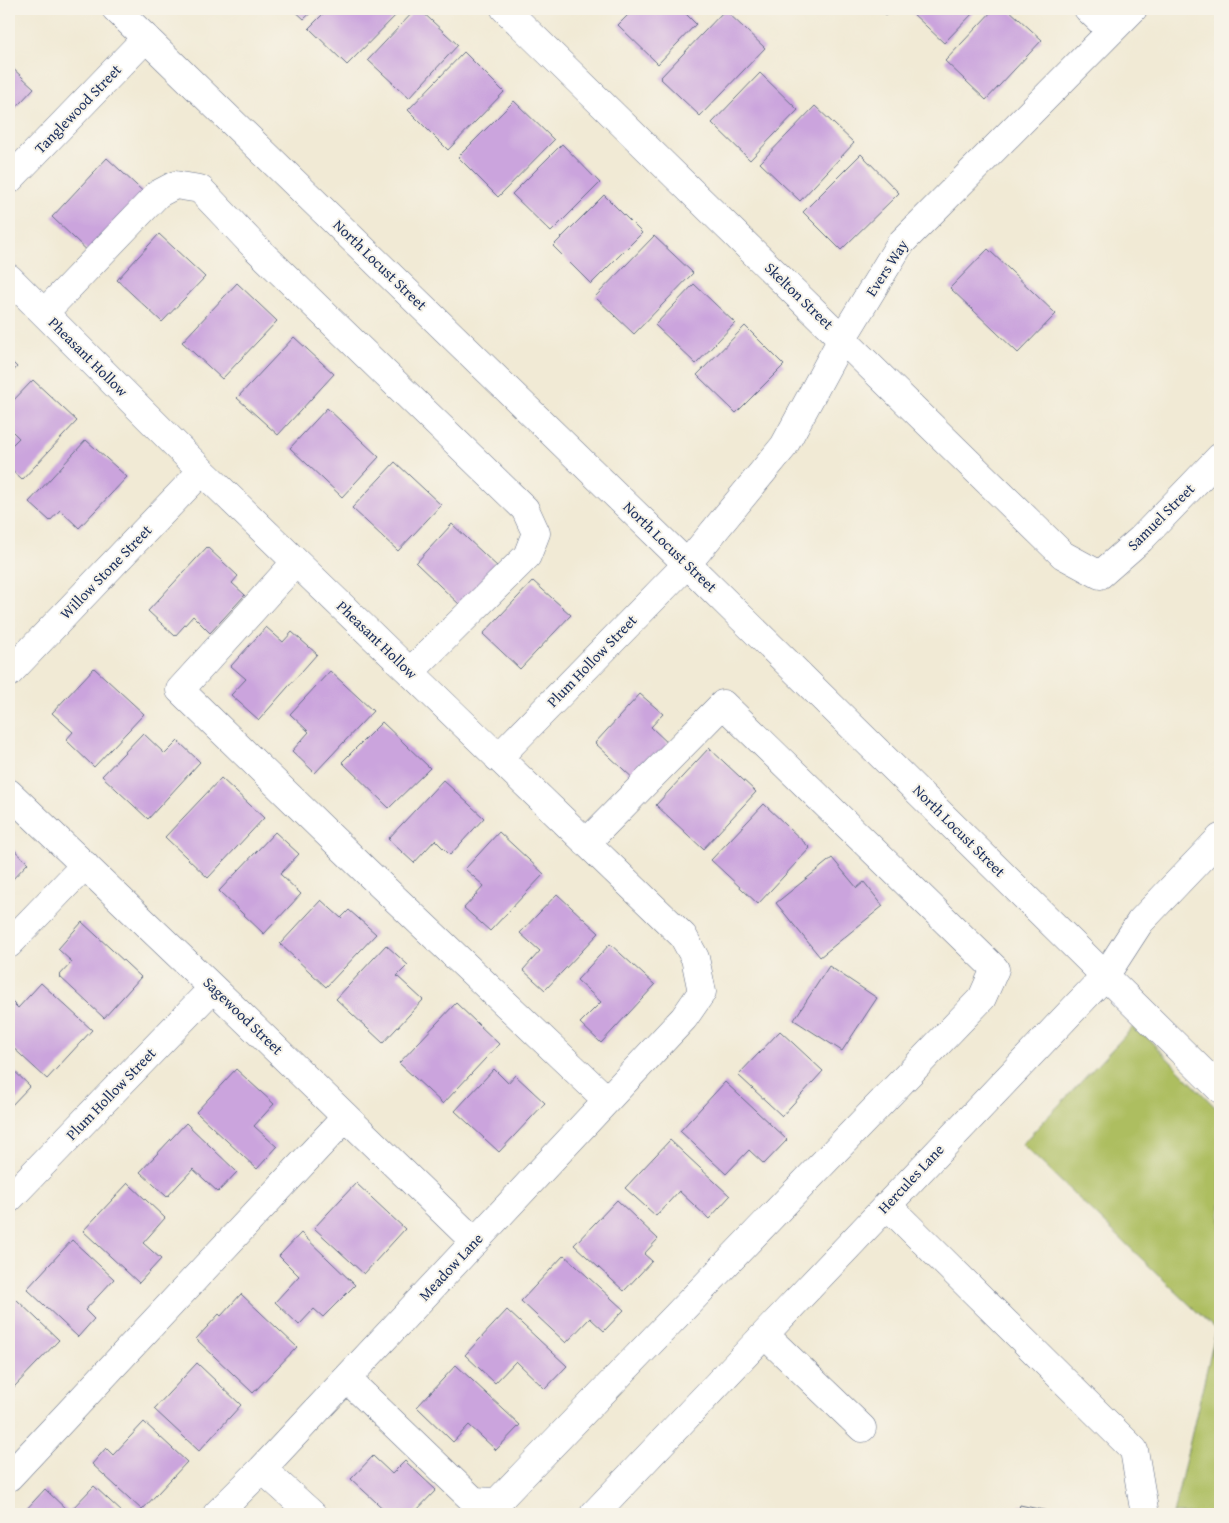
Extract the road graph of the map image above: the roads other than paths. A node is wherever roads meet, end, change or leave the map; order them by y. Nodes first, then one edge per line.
1 (116, 9) edge
2 (505, 9) edge
3 (1088, 9) edge
4 (1133, 9) edge
5 (1111, 31) junction
6 (146, 38) junction
7 (9, 180) edge
8 (9, 278) edge
9 (44, 313) junction
10 (842, 339) junction
11 (1220, 457) edge
12 (202, 471) junction
13 (296, 562) junction
14 (686, 564) junction
15 (1100, 575) joint
16 (410, 672) junction
17 (9, 673) edge
18 (498, 758) junction
19 (9, 793) edge
20 (1220, 838) edge
21 (586, 843) junction
22 (85, 865) junction
23 (9, 944) edge
24 (1105, 976) junction
25 (213, 988) junction
26 (684, 1018) joint
27 (1220, 1089) edge
28 (607, 1100) junction
29 (346, 1117) junction
30 (9, 1199) edge
31 (887, 1205) junction
32 (475, 1242) junction
33 (765, 1335) junction
34 (347, 1379) junction
35 (862, 1428) dead end
36 (262, 1469) junction
37 (9, 1476) edge
38 (229, 1510) edge
39 (312, 1514) edge
40 (594, 1514) edge
41 (1144, 1514) edge

1 - 6 street, North Locust Street
2 - 10 street, Skelton Street
3 - 5 street
4 - 5 street, Evers Way
5 - 10 street, Evers Way
6 - 7 street, Tanglewood Street
6 - 14 street, North Locust Street
8 - 9 street, Pheasant Hollow
9 - 12 street, Pheasant Hollow
9 - 16 street
10 - 14 street, Evers Way
10 - 15 street, Skelton Street
11 - 15 street, Samuel Street
12 - 13 street, Pheasant Hollow
12 - 17 street, Willow Stone Street
13 - 16 street, Pheasant Hollow
13 - 28 street
14 - 18 street, Plum Hollow Street
14 - 24 street, North Locust Street
16 - 18 street, Pheasant Hollow
18 - 21 street, Pheasant Hollow
19 - 22 street, Sagewood Street
20 - 24 street, Hercules Lane
21 - 26 street, Pheasant Hollow
21 - 34 street
22 - 23 street
22 - 25 street, Sagewood Street
24 - 27 street, North Locust Street
24 - 31 street, Hercules Lane
25 - 29 street, Sagewood Street
25 - 30 street, Plum Hollow Street
26 - 28 street, Meadow Lane
28 - 32 street, Meadow Lane
29 - 32 street, Sagewood Street
29 - 37 street
31 - 33 street, Hercules Lane
31 - 41 street
32 - 34 street, Meadow Lane
33 - 35 street
33 - 40 street, Hercules Lane
34 - 36 street, Meadow Lane
36 - 38 street, Meadow Lane
36 - 39 street

